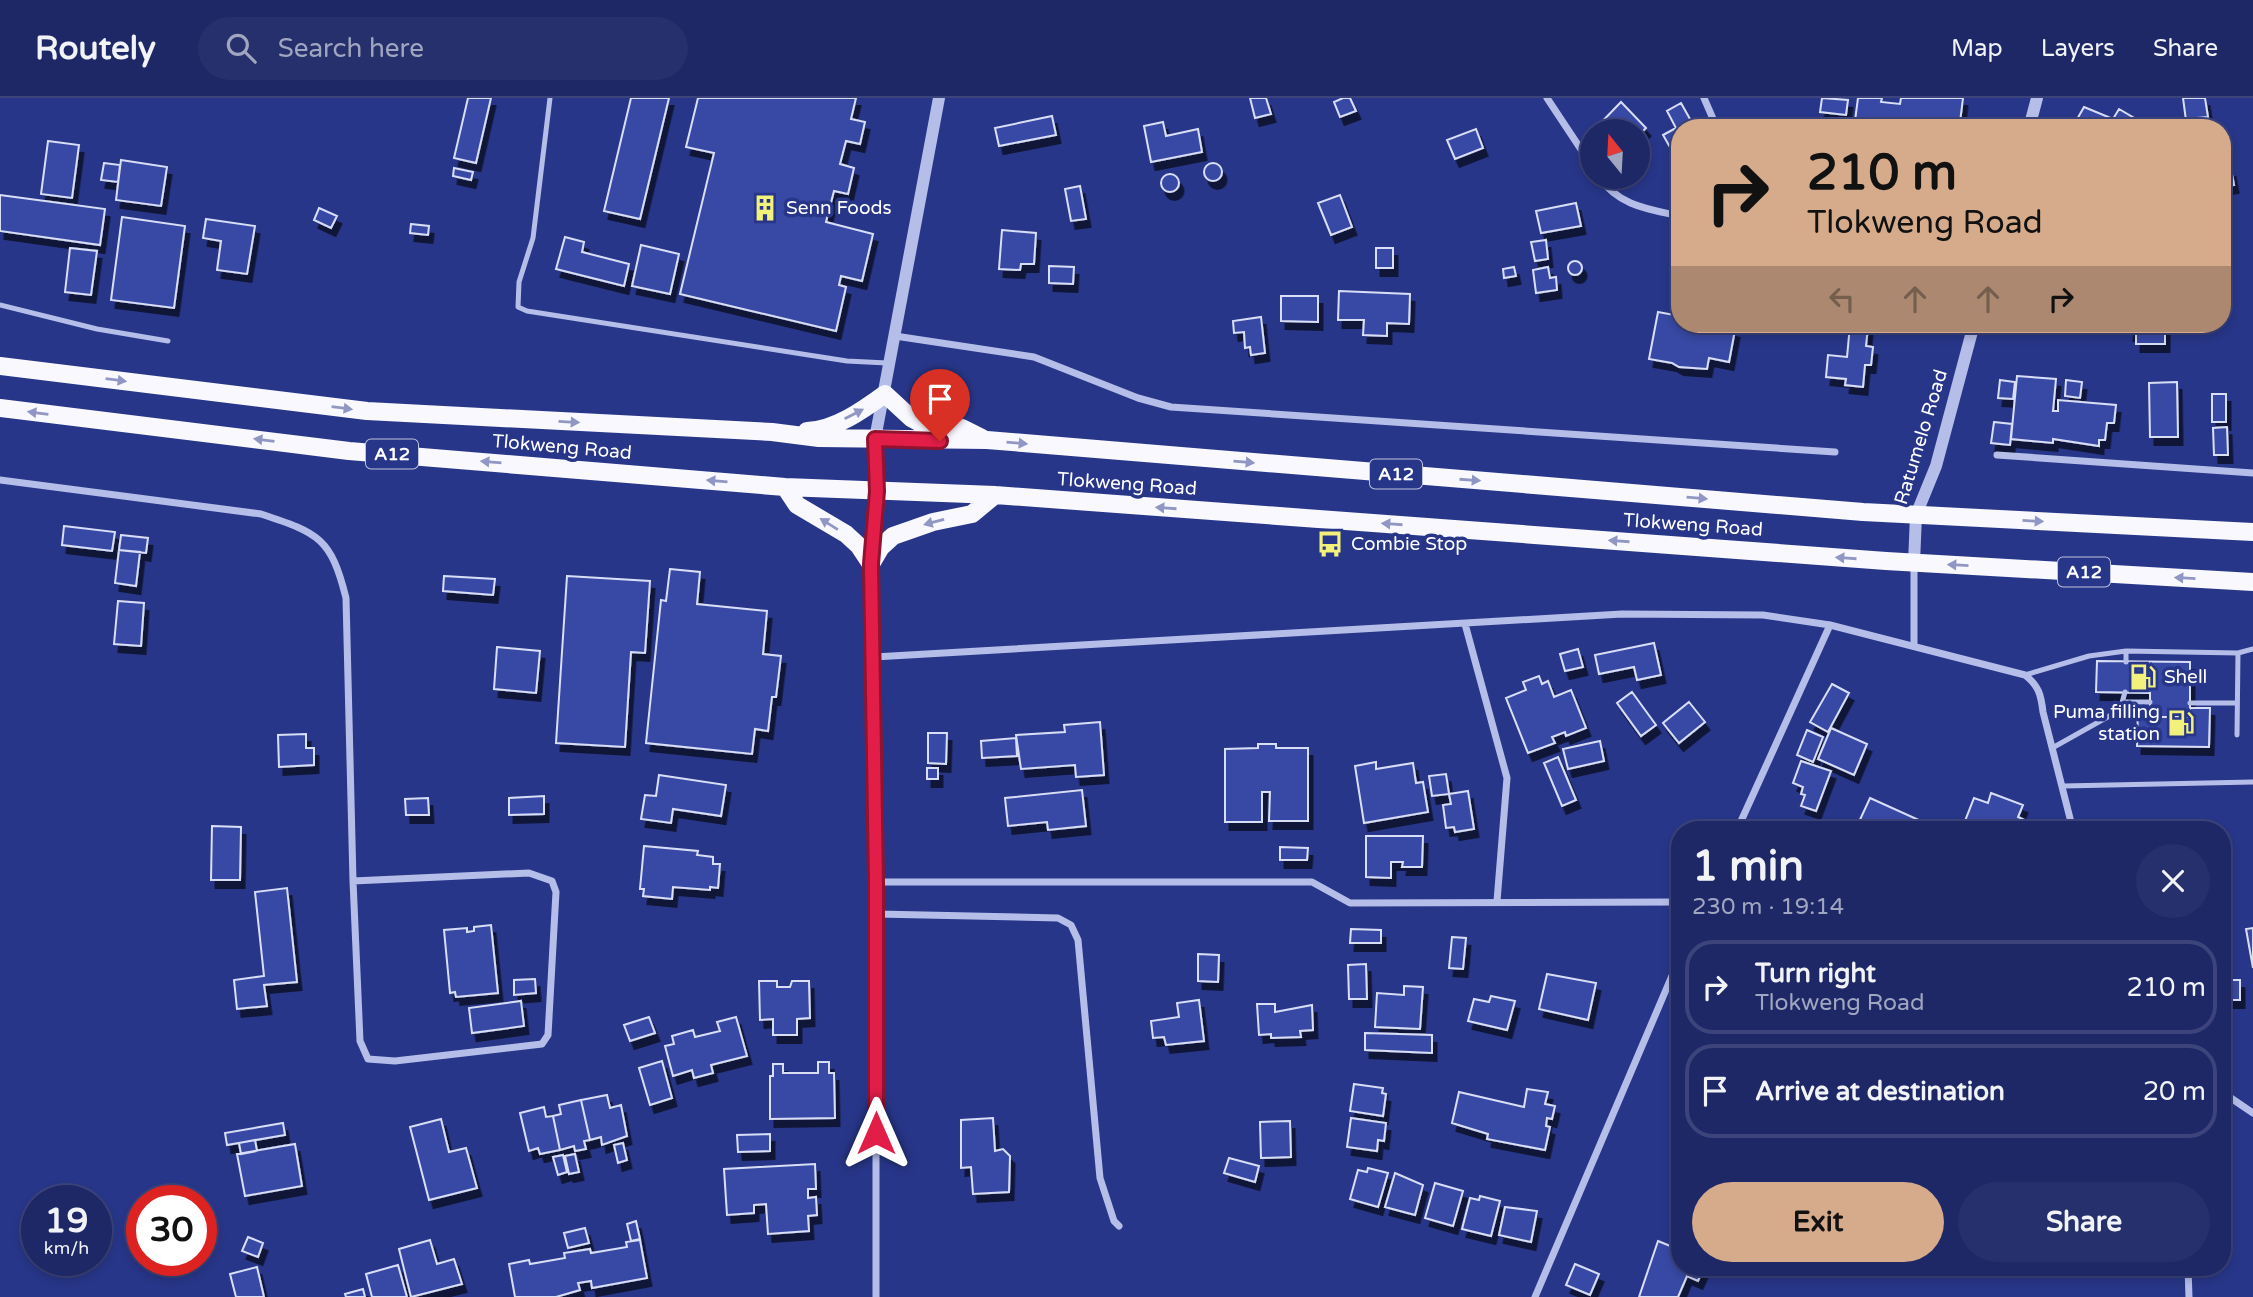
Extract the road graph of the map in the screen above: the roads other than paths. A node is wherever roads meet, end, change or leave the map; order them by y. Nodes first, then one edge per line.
1 (550, 98) edge
2 (939, 98) edge
3 (1547, 98) edge
4 (1704, 98) edge
5 (2038, 98) edge
6 (1713, 119) edge
7 (2032, 119) edge
8 (1580, 148) edge
9 (1609, 189) edge
10 (1671, 214) edge
11 (0, 305) edge
12 (1972, 333) edge
13 (895, 336) junction
14 (167, 341) dead end
15 (890, 363) junction
16 (0, 366) edge
17 (885, 394) junction
18 (0, 408) edge
19 (772, 432) junction
20 (875, 439) junction
21 (987, 440) junction
22 (1835, 452) dead end
23 (1997, 455) dead end
24 (2253, 473) edge
25 (0, 481) edge
26 (785, 487) junction
27 (877, 491) junction
28 (995, 495) junction
29 (1916, 515) junction
30 (2253, 532) edge
31 (1914, 563) junction
32 (871, 564) junction
33 (2253, 582) edge
34 (1465, 624) junction
35 (1830, 625) junction
36 (1914, 645) junction
37 (2253, 649) edge
38 (2126, 650) junction
39 (2238, 653) junction
40 (874, 657) junction
41 (2126, 662) dead end
42 (2025, 675) junction
43 (2125, 692) dead end
44 (2124, 702) junction
45 (2150, 702) dead end
46 (2190, 702) dead end
47 (2237, 703) junction
48 (2237, 735) dead end
49 (2054, 747) junction
50 (2253, 782) edge
51 (2063, 786) junction
52 (1741, 821) edge
53 (2071, 821) edge
54 (353, 881) junction
55 (876, 882) junction
56 (1497, 901) junction
57 (1671, 902) edge
58 (877, 914) junction
59 (1671, 979) edge
60 (2231, 1100) edge
61 (2253, 1113) edge
62 (1119, 1226) dead end
63 (2188, 1276) edge
64 (876, 1297) edge
65 (1535, 1297) edge
66 (2189, 1297) edge

1 - 15 lane
2 - 13 street
3 - 8 street
4 - 6 street
5 - 7 street
9 - 10 street
11 - 14 lane
12 - 29 street, Ratumelo Road
13 - 15 street
13 - 22 street
15 - 17 street
16 -> 19 main road, Tlokweng Road / A12
19 -> 17 main road
17 - 20 street
17 - 21 main road
26 -> 18 main road, Tlokweng Road / A12
19 - 20 main road, Tlokweng Road / A12
20 - 21 main road, Tlokweng Road / A12
20 - 27 street
21 -> 29 main road, Tlokweng Road / A12
23 - 24 street
25 - 54 street
26 - 27 main road, Tlokweng Road / A12
32 -> 26 main road
27 - 28 main road, Tlokweng Road / A12
27 - 32 street
31 -> 28 main road, Tlokweng Road / A12
28 -> 32 main road
29 -> 30 main road, Tlokweng Road / A12
29 - 31 street, Ratumelo Road
33 -> 31 main road, Tlokweng Road / A12
31 - 36 street
32 - 40 street
34 - 35 street
34 - 40 street
34 - 56 street
35 - 36 street
35 - 52 street
36 - 42 street
37 - 39 lane
38 - 39 lane
38 - 41 lane
38 - 42 lane
39 - 47 lane
40 - 55 street
42 - 49 street
43 - 44 lane
44 - 45 lane
44 - 49 lane
46 - 47 lane
47 - 48 lane
49 - 51 street
50 - 51 lane
51 - 53 street
54 - 54 street
55 - 56 street
55 - 58 street
56 - 57 street
58 - 62 street
58 - 64 street
59 - 65 street
60 - 61 street
63 - 66 street

